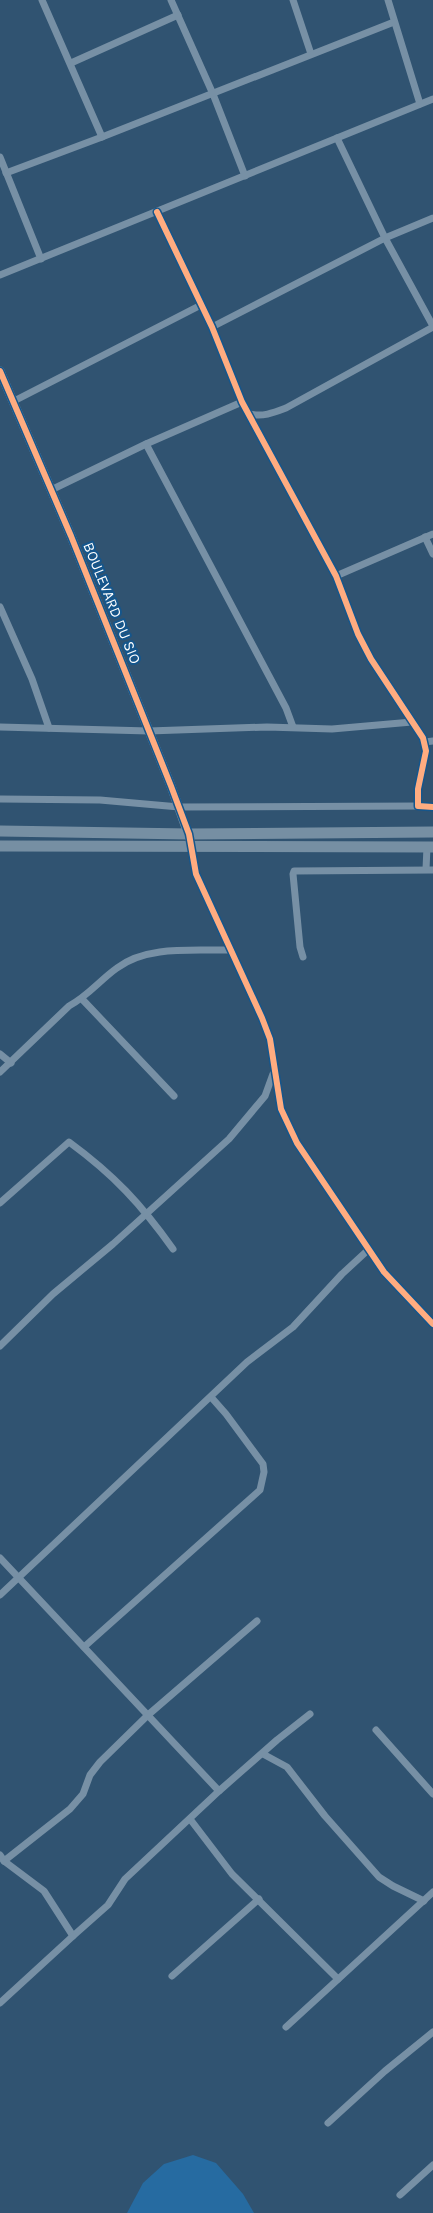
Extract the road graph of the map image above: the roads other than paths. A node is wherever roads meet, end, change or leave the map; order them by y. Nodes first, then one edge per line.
1 (42, 0) edge
2 (171, 0) edge
3 (293, 0) edge
4 (388, 0) edge
5 (178, 15) junction
6 (394, 22) junction
7 (311, 54) junction
8 (70, 63) junction
9 (213, 94) junction
10 (433, 99) edge
11 (420, 104) junction
12 (102, 137) junction
13 (337, 138) junction
14 (0, 157) edge
15 (6, 173) junction
16 (245, 176) junction
17 (156, 212) junction
18 (433, 218) edge
19 (385, 238) junction
20 (40, 259) junction
21 (0, 275) edge
22 (201, 306) junction
23 (433, 326) edge
24 (212, 327) junction
25 (0, 372) edge
26 (3, 385) edge
27 (14, 401) junction
28 (242, 402) junction
29 (249, 414) junction
30 (146, 444) junction
31 (51, 490) junction
32 (433, 534) edge
33 (424, 537) junction
34 (433, 554) edge
35 (336, 576) junction
36 (0, 607) edge
37 (412, 722) junction
38 (0, 727) edge
39 (293, 727) junction
40 (49, 728) junction
41 (149, 731) junction
42 (433, 741) edge
43 (425, 742) junction
44 (0, 799) edge
45 (418, 806) junction
46 (179, 807) junction
47 (433, 807) edge
48 (0, 831) edge
49 (433, 832) edge
50 (189, 834) junction
51 (0, 846) edge
52 (430, 847) edge
53 (191, 848) junction
54 (430, 869) edge
55 (230, 950) junction
56 (303, 957) dead end
57 (82, 999) junction
58 (0, 1054) edge
59 (11, 1063) junction
60 (0, 1072) edge
61 (274, 1074) junction
62 (174, 1096) dead end
63 (0, 1203) edge
64 (147, 1212) junction
65 (173, 1249) dead end
66 (368, 1250) junction
67 (433, 1324) edge
68 (0, 1346) edge
69 (211, 1397) junction
70 (0, 1558) edge
71 (19, 1578) junction
72 (0, 1595) edge
73 (257, 1621) dead end
74 (84, 1647) junction
75 (310, 1714) dead end
76 (148, 1716) junction
77 (376, 1730) dead end
78 (263, 1754) junction
79 (219, 1791) junction
80 (433, 1794) edge
81 (190, 1819) junction
82 (2, 1858) edge
83 (433, 1892) edge
84 (259, 1900) junction
85 (424, 1900) junction
86 (73, 1936) junction
87 (172, 1976) dead end
88 (338, 1979) junction
89 (0, 2003) edge
90 (286, 2026) dead end
91 (433, 2032) edge
92 (328, 2122) dead end
93 (433, 2165) edge
94 (400, 2195) dead end

1 - 8 street
2 - 5 street
3 - 7 street
4 - 6 street
5 - 8 street
5 - 9 street
6 - 7 street
6 - 11 street
7 - 9 street
8 - 12 street
9 - 12 street
9 - 16 street
10 - 11 street
11 - 13 street
12 - 15 street
13 - 16 street
13 - 19 street
14 - 15 street
15 - 20 street
16 - 17 street
17 - 20 street
17 - 22 street
18 - 19 street
19 - 23 street
19 - 24 street
20 - 21 street
22 - 24 street
22 - 27 street
23 - 29 street
24 - 28 street
25 - 26 street, BOULEVARD DU SIO
26 - 27 street, BOULEVARD DU SIO
27 - 31 street, BOULEVARD DU SIO
28 - 29 street
28 - 30 street
29 - 35 street
30 - 31 street
30 - 39 street
31 - 41 street, BOULEVARD DU SIO
32 - 33 street
33 - 34 street
33 - 35 street
35 - 37 street
36 - 40 street
37 - 39 street
37 - 43 street
38 - 40 street
39 - 41 street
40 - 41 street
41 - 46 street, BOULEVARD DU SIO
42 - 43 street
43 - 45 street
44 - 46 street
45 - 46 street
45 - 47 street
46 - 50 street, BOULEVARD DU SIO
48 - 50 main road
49 - 50 main road
50 - 53 street, BOULEVARD DU SIO
51 - 53 main road
52 - 53 main road
52 - 54 street
53 - 55 street
54 - 56 street
55 - 57 street
55 - 61 street
57 - 59 street
57 - 62 street
58 - 59 street
59 - 60 street
61 - 64 street
61 - 66 street
63 - 64 street
64 - 65 street
64 - 68 street
66 - 67 street
66 - 69 street
69 - 71 street
69 - 74 street
70 - 71 street
71 - 72 street
71 - 74 street
73 - 76 street
74 - 76 street
75 - 78 street
76 - 79 street
76 - 82 street
77 - 80 street
78 - 79 street
78 - 85 street
79 - 81 street
81 - 84 street
81 - 86 street
82 - 86 street
83 - 85 street
84 - 87 street
84 - 88 street
85 - 88 street
86 - 89 street
88 - 90 street
91 - 92 street
93 - 94 street

